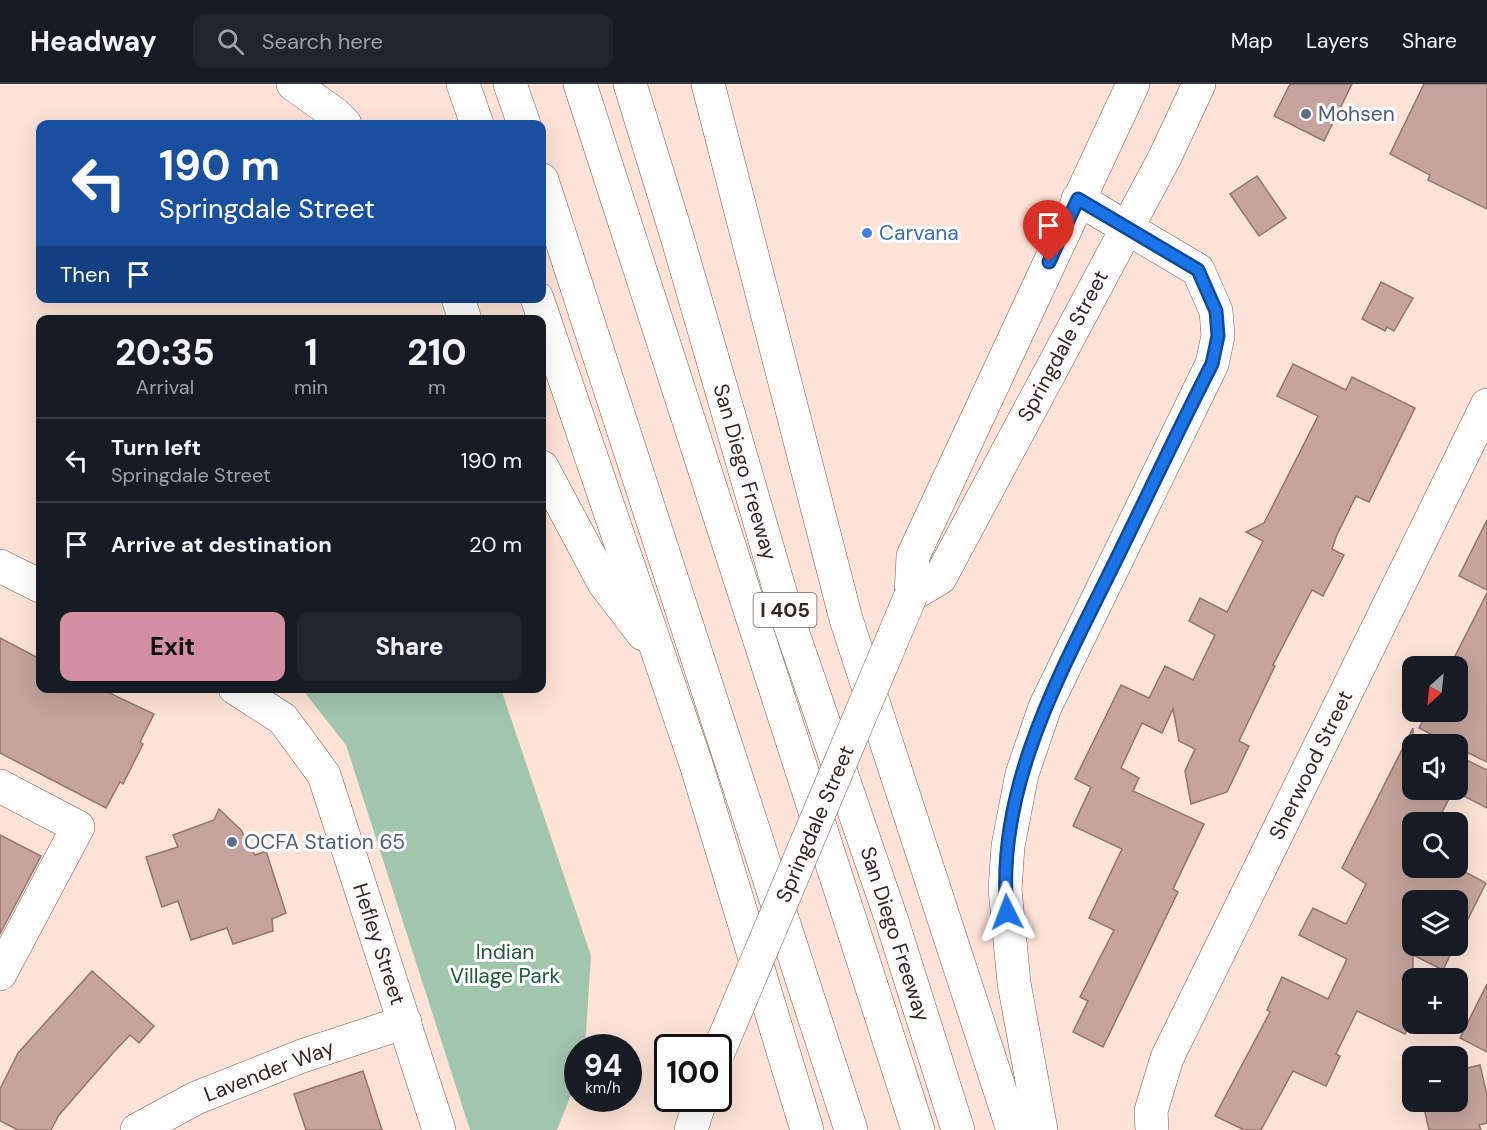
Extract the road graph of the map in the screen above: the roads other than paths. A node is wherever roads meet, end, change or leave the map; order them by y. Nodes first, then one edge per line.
1 (293, 84) edge
2 (463, 84) edge
3 (510, 84) edge
4 (580, 84) edge
5 (630, 84) edge
6 (708, 84) edge
7 (1133, 84) edge
8 (1199, 84) edge
9 (341, 120) edge
10 (476, 120) edge
11 (523, 120) edge
12 (546, 192) edge
13 (1078, 199) junction
14 (1126, 227) junction
15 (546, 324) edge
16 (1487, 405) edge
17 (546, 474) edge
18 (0, 566) edge
19 (36, 584) edge
20 (911, 595) junction
21 (661, 657) junction
22 (243, 693) edge
23 (0, 786) edge
24 (0, 974) edge
25 (405, 1022) junction
26 (726, 1034) edge
27 (697, 1112) edge
28 (137, 1130) edge
29 (440, 1130) edge
30 (691, 1130) edge
31 (807, 1130) edge
32 (851, 1130) edge
33 (918, 1130) edge
34 (958, 1130) edge
35 (1013, 1130) edge
36 (1041, 1130) edge
37 (1152, 1130) edge

1 - 9 main road
2 - 10 main road
3 - 11 main road
4 - 33 main road
5 - 34 main road, San Diego Freeway / I 405
6 - 35 main road
7 - 13 main road, Springdale Street
8 - 14 main road, Springdale Street
12 - 32 main road
13 - 14 main road
13 - 20 main road, Springdale Street
14 - 20 main road, Springdale Street
14 - 36 main road
15 - 21 main road
16 - 37 main road, Sherwood Street
17 - 21 main road
18 - 19 main road
20 - 26 main road, Springdale Street, bridge
21 - 31 main road
22 - 25 main road, Hefley Street
23 - 24 main road
25 - 28 main road, Lavender Way
25 - 29 main road, Hefley Street
27 - 30 main road

